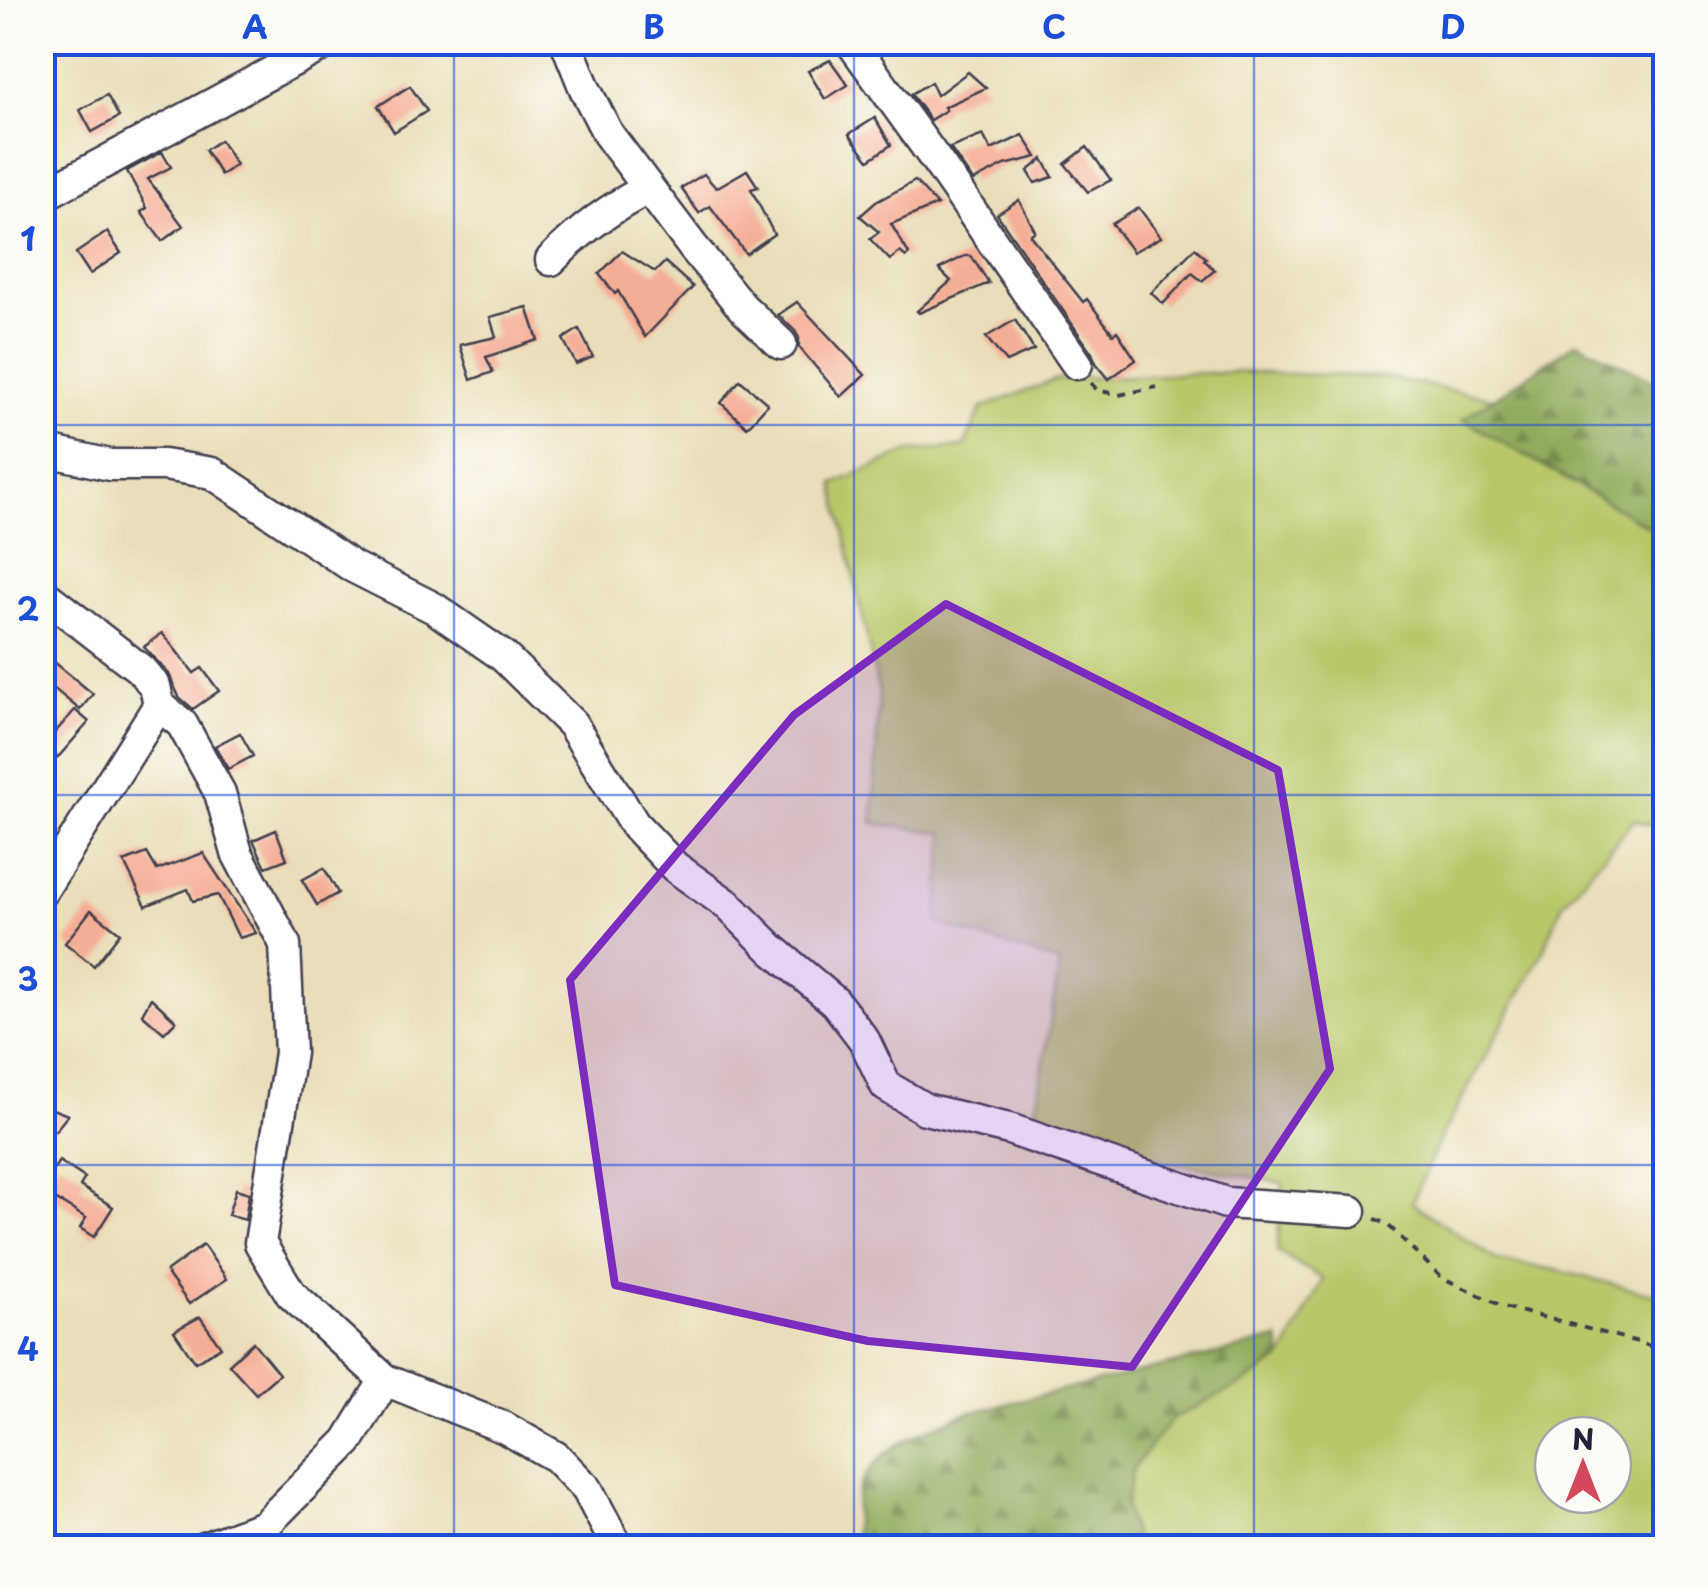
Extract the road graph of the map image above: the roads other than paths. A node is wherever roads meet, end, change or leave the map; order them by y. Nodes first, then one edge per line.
1 (328, 42) edge
2 (566, 42) edge
3 (852, 42) edge
4 (648, 189) junction
5 (42, 196) edge
6 (551, 260) dead end
7 (780, 344) dead end
8 (1077, 364) road end
9 (42, 445) edge
10 (42, 593) edge
11 (159, 706) junction
12 (42, 890) edge
13 (1351, 1211) road end
14 (386, 1380) junction
15 (204, 1548) edge
16 (618, 1548) edge

1 - 5 street
2 - 4 street
3 - 8 street
4 - 6 street
4 - 7 street
9 - 13 street
10 - 11 street
11 - 12 street
11 - 14 street
14 - 15 street
14 - 16 street

